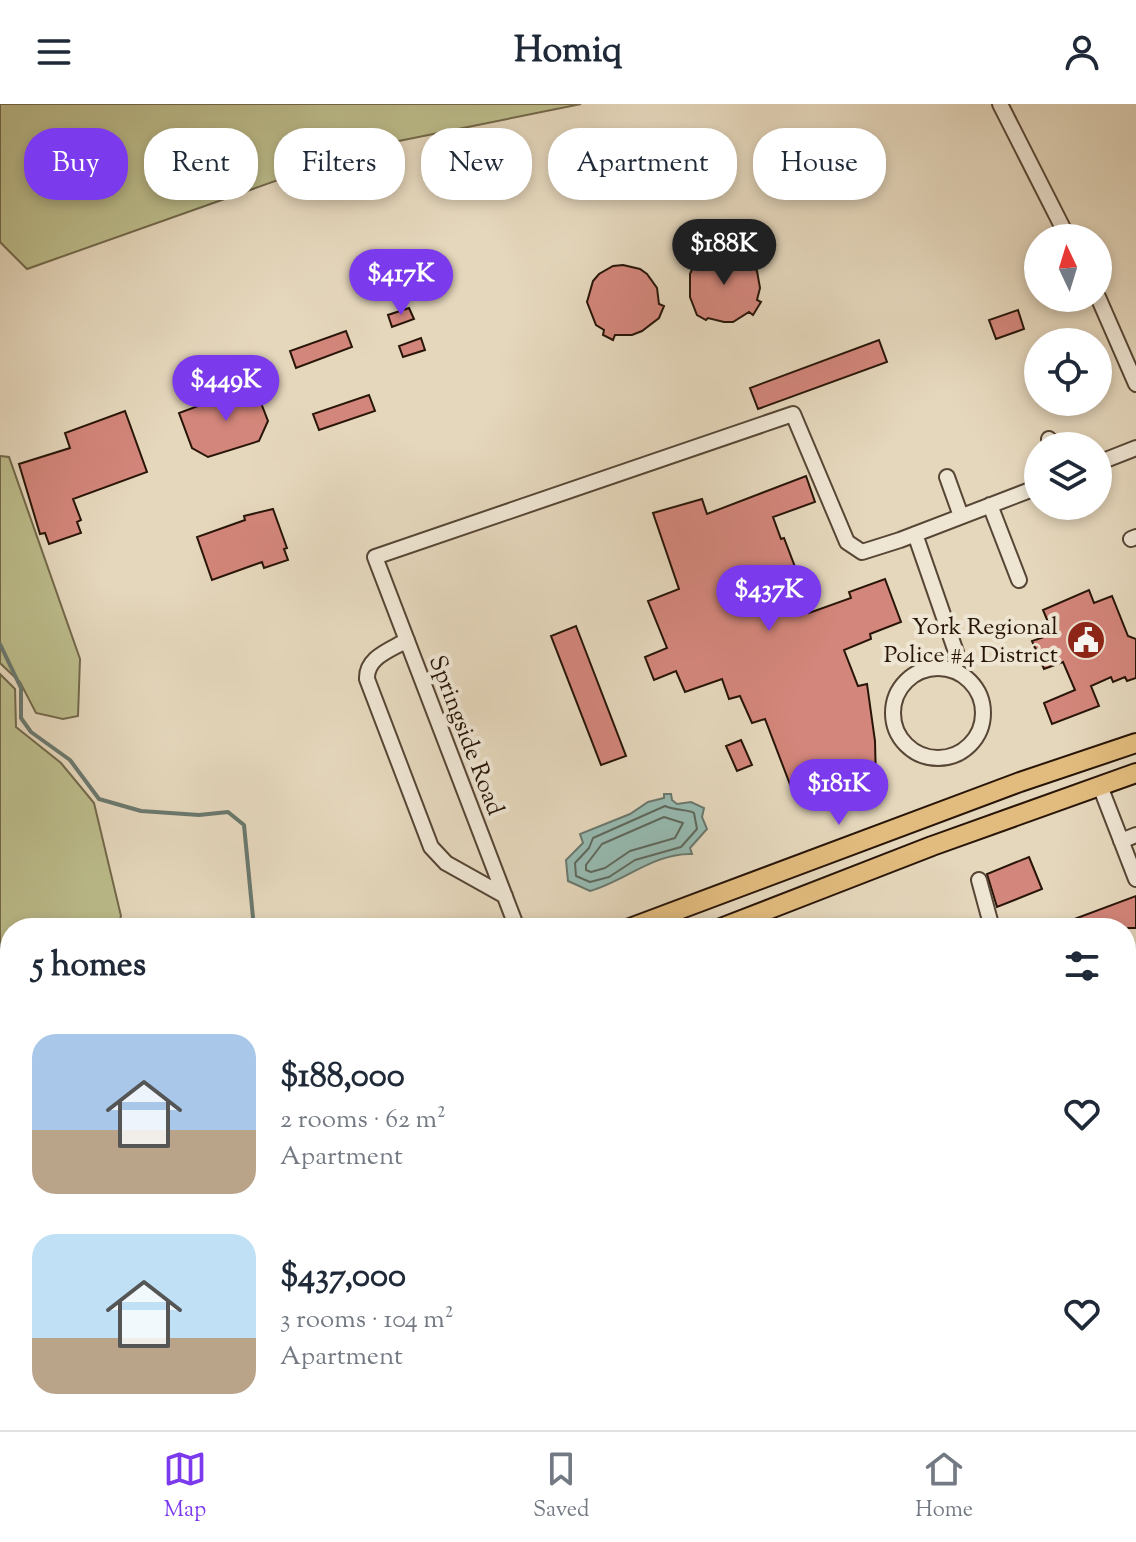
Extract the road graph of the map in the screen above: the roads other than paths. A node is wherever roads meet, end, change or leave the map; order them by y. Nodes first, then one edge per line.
1 (1000, 104) edge
2 (1061, 224) edge
3 (1105, 312) edge
4 (1136, 384) edge
5 (1136, 448) edge
6 (1112, 457) edge
7 (947, 477) dead end
8 (1024, 492) edge
9 (990, 505) junction
10 (961, 516) junction
11 (915, 534) junction
12 (1019, 580) dead end
13 (407, 640) junction
14 (955, 671) junction
15 (1136, 743) edge
16 (1136, 773) edge
17 (1100, 786) junction
18 (1136, 835) edge
19 (1121, 841) junction
20 (1136, 879) edge
21 (979, 880) dead end
22 (505, 896) junction
23 (513, 918) edge
24 (657, 918) edge
25 (747, 918) edge
26 (989, 918) edge

1 - 2 street
3 - 4 street
5 - 6 street
7 - 10 street
8 - 9 street
9 - 10 street
9 - 12 street
10 - 11 street
11 - 13 street, Springside Road
11 - 14 street
13 - 22 street, Springside Road
13 - 22 street
14 - 14 street
15 - 24 main road
16 - 17 main road
17 - 19 street
17 - 25 main road
18 - 19 street
19 - 20 street
21 - 26 street
22 - 23 street, Springside Road

